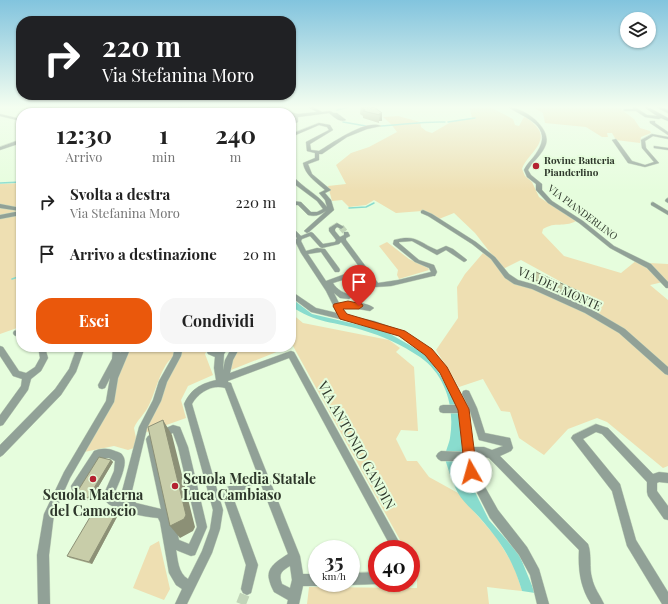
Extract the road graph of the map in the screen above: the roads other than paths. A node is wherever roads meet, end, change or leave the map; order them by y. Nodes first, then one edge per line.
1 (321, 135) edge
2 (348, 135) edge
3 (353, 135) edge
4 (545, 135) edge
5 (650, 135) edge
6 (655, 135) edge
7 (357, 138) dead end
8 (614, 140) dead end
9 (668, 141) edge
10 (16, 143) edge
11 (656, 148) dead end
12 (0, 149) edge
13 (668, 150) edge
14 (317, 154) junction
15 (296, 185) edge
16 (296, 203) edge
17 (654, 204) dead end
18 (0, 206) edge
19 (16, 209) edge
20 (423, 212) dead end
21 (668, 213) edge
22 (16, 214) edge
23 (0, 217) edge
24 (341, 227) dead end
25 (308, 231) dead end
26 (413, 232) dead end
27 (346, 233) tunnel mouth
28 (296, 234) edge
29 (300, 238) junction
30 (440, 251) junction
31 (304, 254) junction
32 (464, 260) dead end
33 (337, 270) dead end
34 (347, 276) dead end
35 (668, 286) edge
36 (331, 290) junction
37 (296, 297) edge
38 (349, 297) dead end
39 (338, 306) junction
40 (370, 308) dead end
41 (343, 317) junction
42 (0, 349) edge
43 (42, 352) edge
44 (79, 352) edge
45 (116, 352) edge
46 (125, 352) edge
47 (178, 352) edge
48 (219, 352) edge
49 (233, 352) edge
50 (668, 372) edge
51 (27, 378) junction
52 (223, 382) junction
53 (102, 385) dead end
54 (466, 394) dead end
55 (446, 409) dead end
56 (462, 409) junction
57 (0, 422) edge
58 (0, 452) edge
59 (467, 455) junction
60 (492, 455) junction
61 (443, 456) dead end
62 (263, 475) junction
63 (668, 478) edge
64 (652, 480) junction
65 (76, 486) dead end
66 (130, 505) junction
67 (668, 515) edge
68 (393, 540) edge
69 (191, 551) joint
70 (294, 556) junction
71 (298, 580) junction
72 (308, 580) edge
73 (190, 587) junction
74 (248, 589) tunnel mouth
75 (294, 600) edge
76 (668, 603) edge
77 (44, 604) edge
78 (181, 604) edge
79 (543, 604) edge
80 (598, 604) edge

1 - 14 street
2 - 14 street
3 - 7 street
4 - 35 street, VIA PIANDERLINO
5 - 8 street
6 - 9 street
10 - 12 street
11 - 13 street
14 - 25 street
15 - 16 street
17 - 21 street
18 - 19 street
20 - 50 street, VIA DEL MONTE
22 - 23 street
24 - 29 street
26 - 30 street
27 - 30 street
28 - 29 street
29 - 31 street
30 - 32 street
31 - 33 street
31 - 36 street
34 - 36 street
36 - 38 street
36 - 39 street
37 - 41 street
39 - 40 street
39 - 41 street
41 - 56 street
42 - 51 street
43 - 51 street
44 - 58 street
45 - 53 street
46 - 77 street
47 - 66 street
48 - 52 street
49 - 52 street
51 - 57 street
52 - 62 street
52 - 68 street, VIA ANTONIO GANDIN
52 - 73 street
54 - 60 street
55 - 56 street
56 - 59 street
59 - 60 street
59 - 61 street
59 - 79 street
60 - 80 street
62 - 70 street
62 - 74 street
63 - 64 street
64 - 67 street
64 - 76 street
65 - 66 street
66 - 73 street
69 - 69 street
70 - 71 street
70 - 75 street
71 - 72 street
71 - 75 street
73 - 78 street

